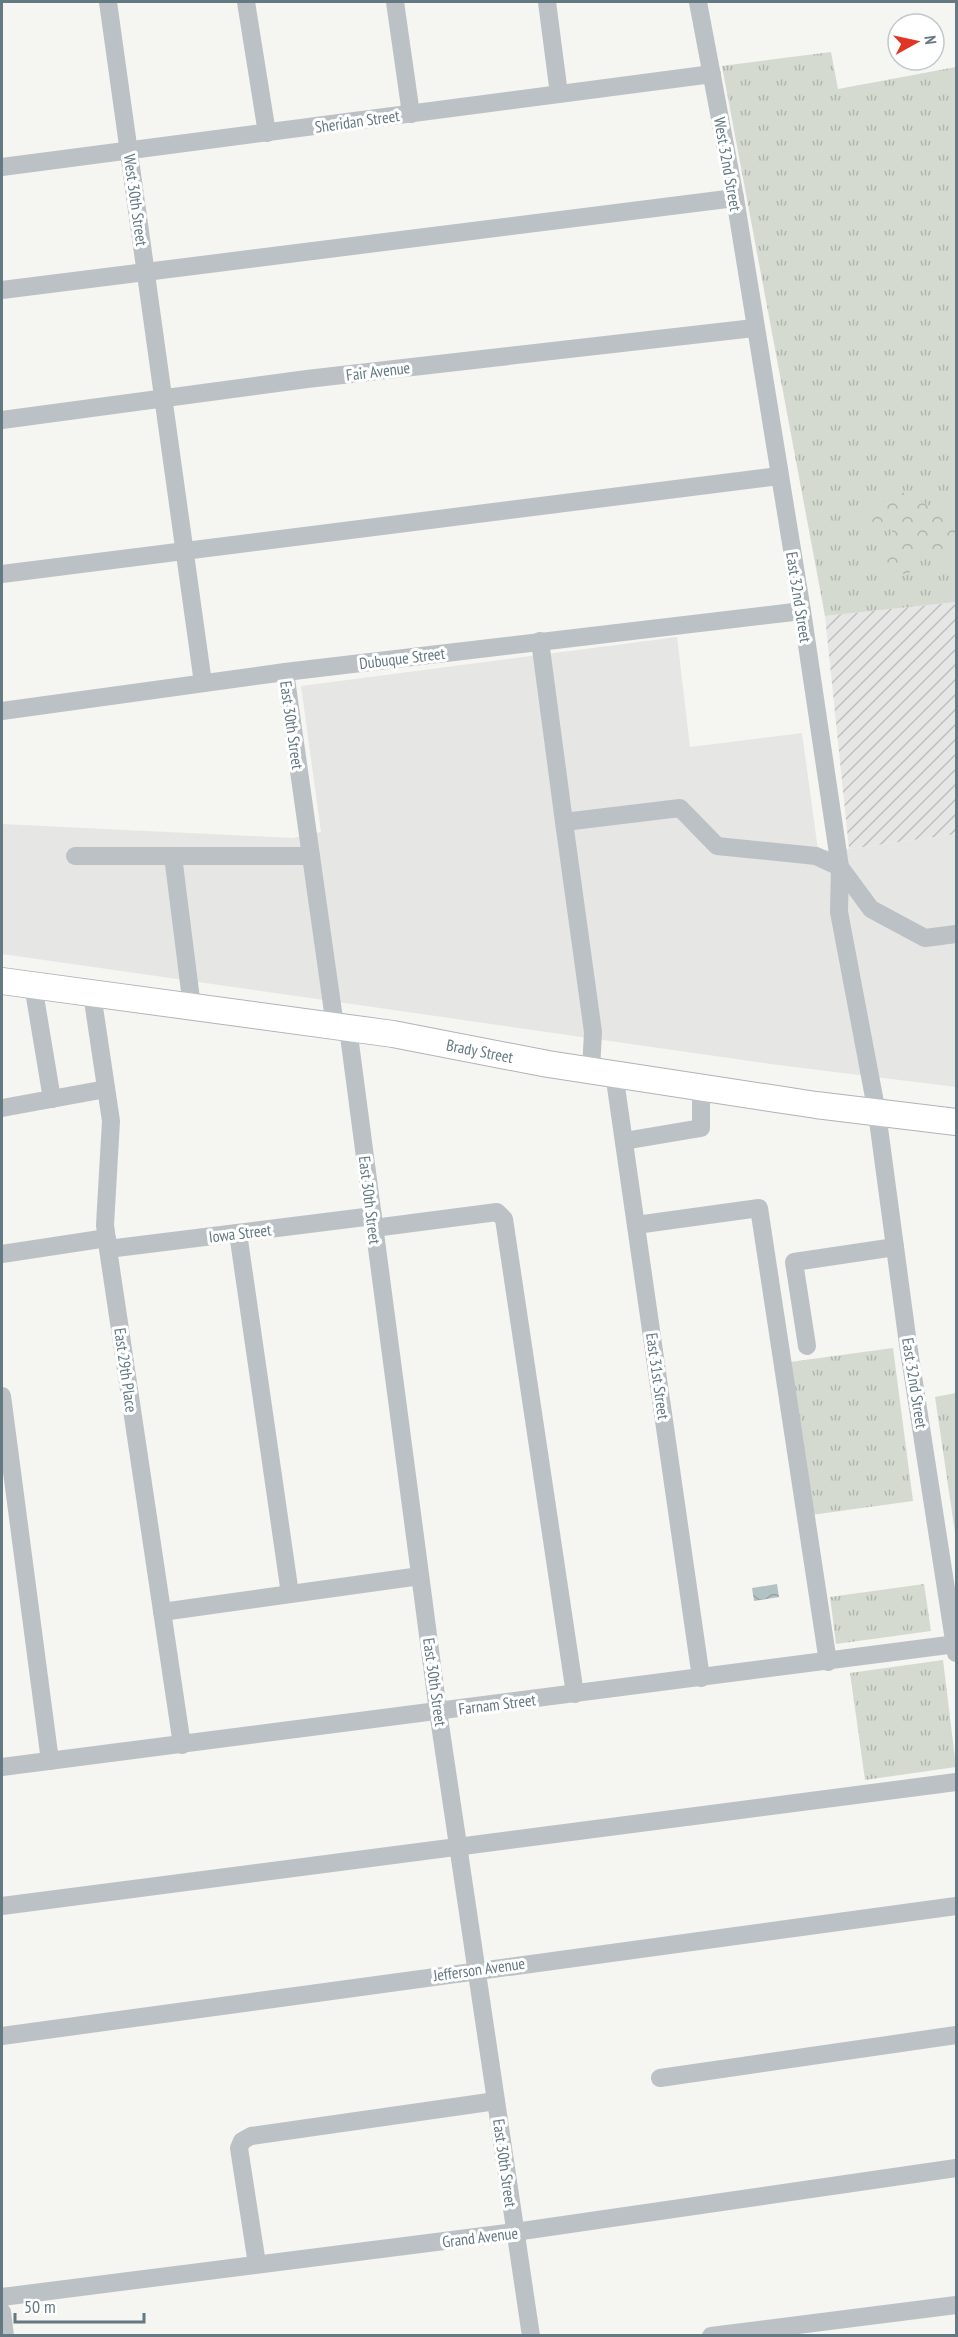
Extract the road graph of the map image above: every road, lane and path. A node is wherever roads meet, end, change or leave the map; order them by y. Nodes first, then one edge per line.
1 (108, 2) edge
2 (246, 2) edge
3 (395, 2) edge
4 (546, 2) edge
5 (698, 2) edge
6 (712, 74) junction
7 (559, 94) junction
8 (411, 114) junction
9 (267, 133) junction
10 (129, 151) junction
11 (2, 167) edge
12 (735, 198) junction
13 (146, 271) junction
14 (2, 290) edge
15 (754, 328) junction
16 (164, 398) junction
17 (2, 420) edge
18 (779, 476) junction
19 (185, 551) junction
20 (2, 574) edge
21 (802, 611) junction
22 (540, 641) junction
23 (285, 672) junction
24 (203, 683) junction
25 (2, 711) edge
26 (564, 822) junction
27 (75, 856) dead end
28 (173, 856) junction
29 (311, 856) junction
30 (840, 867) junction
31 (957, 934) edge
32 (2, 981) edge
33 (33, 985) junction
34 (92, 994) junction
35 (192, 1007) junction
36 (341, 1027) junction
37 (603, 1072) junction
38 (701, 1087) junction
39 (106, 1089) junction
40 (52, 1099) junction
41 (2, 1108) edge
42 (877, 1113) junction
43 (957, 1122) edge
44 (624, 1141) junction
45 (373, 1222) junction
46 (636, 1225) junction
47 (238, 1233) junction
48 (107, 1244) junction
49 (895, 1247) junction
50 (2, 1254) edge
51 (807, 1346) dead end
52 (2, 1396) edge
53 (420, 1576) junction
54 (290, 1594) junction
55 (162, 1612) junction
56 (956, 1647) edge
57 (828, 1662) junction
58 (701, 1678) junction
59 (574, 1694) junction
60 (438, 1711) junction
61 (182, 1744) junction
62 (50, 1761) junction
63 (2, 1767) edge
64 (957, 1782) edge
65 (458, 1847) junction
66 (2, 1906) edge
67 (957, 1906) edge
68 (476, 1969) junction
69 (957, 2035) edge
70 (2, 2036) edge
71 (660, 2078) dead end
72 (496, 2101) junction
73 (957, 2168) edge
74 (515, 2232) junction
75 (256, 2264) junction
76 (2, 2297) edge
77 (957, 2305) edge
78 (2, 2312) edge
79 (5, 2336) edge
80 (531, 2336) edge
81 (711, 2336) edge

1 - 10 street, West 30th Street
2 - 9 street
3 - 8 street
4 - 7 street
5 - 6 street, West 32nd Street
6 - 7 street, Sheridan Street
6 - 12 street, West 32nd Street
7 - 8 street, Sheridan Street
8 - 9 street, Sheridan Street
9 - 10 street, Sheridan Street
10 - 11 street, Sheridan Street
10 - 13 street, West 30th Street
12 - 13 street
12 - 15 street, West 32nd Street
13 - 14 street
13 - 16 street, West 30th Street
15 - 16 street, Fair Avenue
15 - 18 street, East 32nd Street
16 - 17 street, Fair Avenue
16 - 19 street
18 - 19 street
18 - 21 street, East 32nd Street
19 - 20 street
19 - 24 street
21 - 22 street, Dubuque Street
21 - 30 street, East 32nd Street
22 - 23 street, Dubuque Street
22 - 26 street, East 31st Street
23 - 24 street, Dubuque Street
23 - 29 street, East 30th Street
24 - 25 street, Dubuque Street
26 - 30 street
26 - 37 street, East 31st Street
27 - 28 street
28 - 29 street
28 - 35 street
29 - 36 street, East 30th Street
30 - 31 street
30 - 42 street, East 32nd Street
32 - 33 highway, Brady Street
33 - 34 highway, Brady Street
33 - 40 street
34 - 35 highway, Brady Street
34 - 39 street, East 29th Place
35 - 36 highway, Brady Street
36 - 37 highway, Brady Street
36 - 45 street, East 30th Street
37 - 38 highway, Brady Street
37 - 44 street, East 31st Street
38 - 42 highway, Brady Street
38 - 44 street
39 - 40 street
39 - 48 street, East 29th Place
40 - 41 street
42 - 43 highway, Brady Street
42 - 49 street, East 32nd Street
44 - 46 street, East 31st Street
45 - 47 street, Iowa Street
45 - 53 street, East 30th Street
45 - 59 street, Iowa Street
46 - 57 street
46 - 58 street, East 31st Street
47 - 48 street, Iowa Street
47 - 54 street
48 - 50 street, Iowa Street
48 - 55 street, East 29th Place
49 - 51 street
49 - 56 street, East 32nd Street
52 - 62 street
53 - 54 street
53 - 60 street, East 30th Street
54 - 55 street
55 - 61 street, East 29th Place
56 - 57 street, Farnam Street
57 - 58 street, Farnam Street
58 - 59 street, Farnam Street
59 - 60 street, Farnam Street
60 - 61 street, Farnam Street
60 - 65 street, East 30th Street
61 - 62 street, Farnam Street
62 - 63 street, Farnam Street
64 - 65 street
65 - 66 street
65 - 68 street, East 30th Street
67 - 68 street, Jefferson Avenue
68 - 70 street, Jefferson Avenue
68 - 72 street, East 30th Street
69 - 71 street
72 - 74 street, East 30th Street
72 - 75 street
73 - 74 street, Grand Avenue
74 - 75 street, Grand Avenue
74 - 80 street, East 30th Street
75 - 76 street, Grand Avenue
77 - 81 street
78 - 79 street

